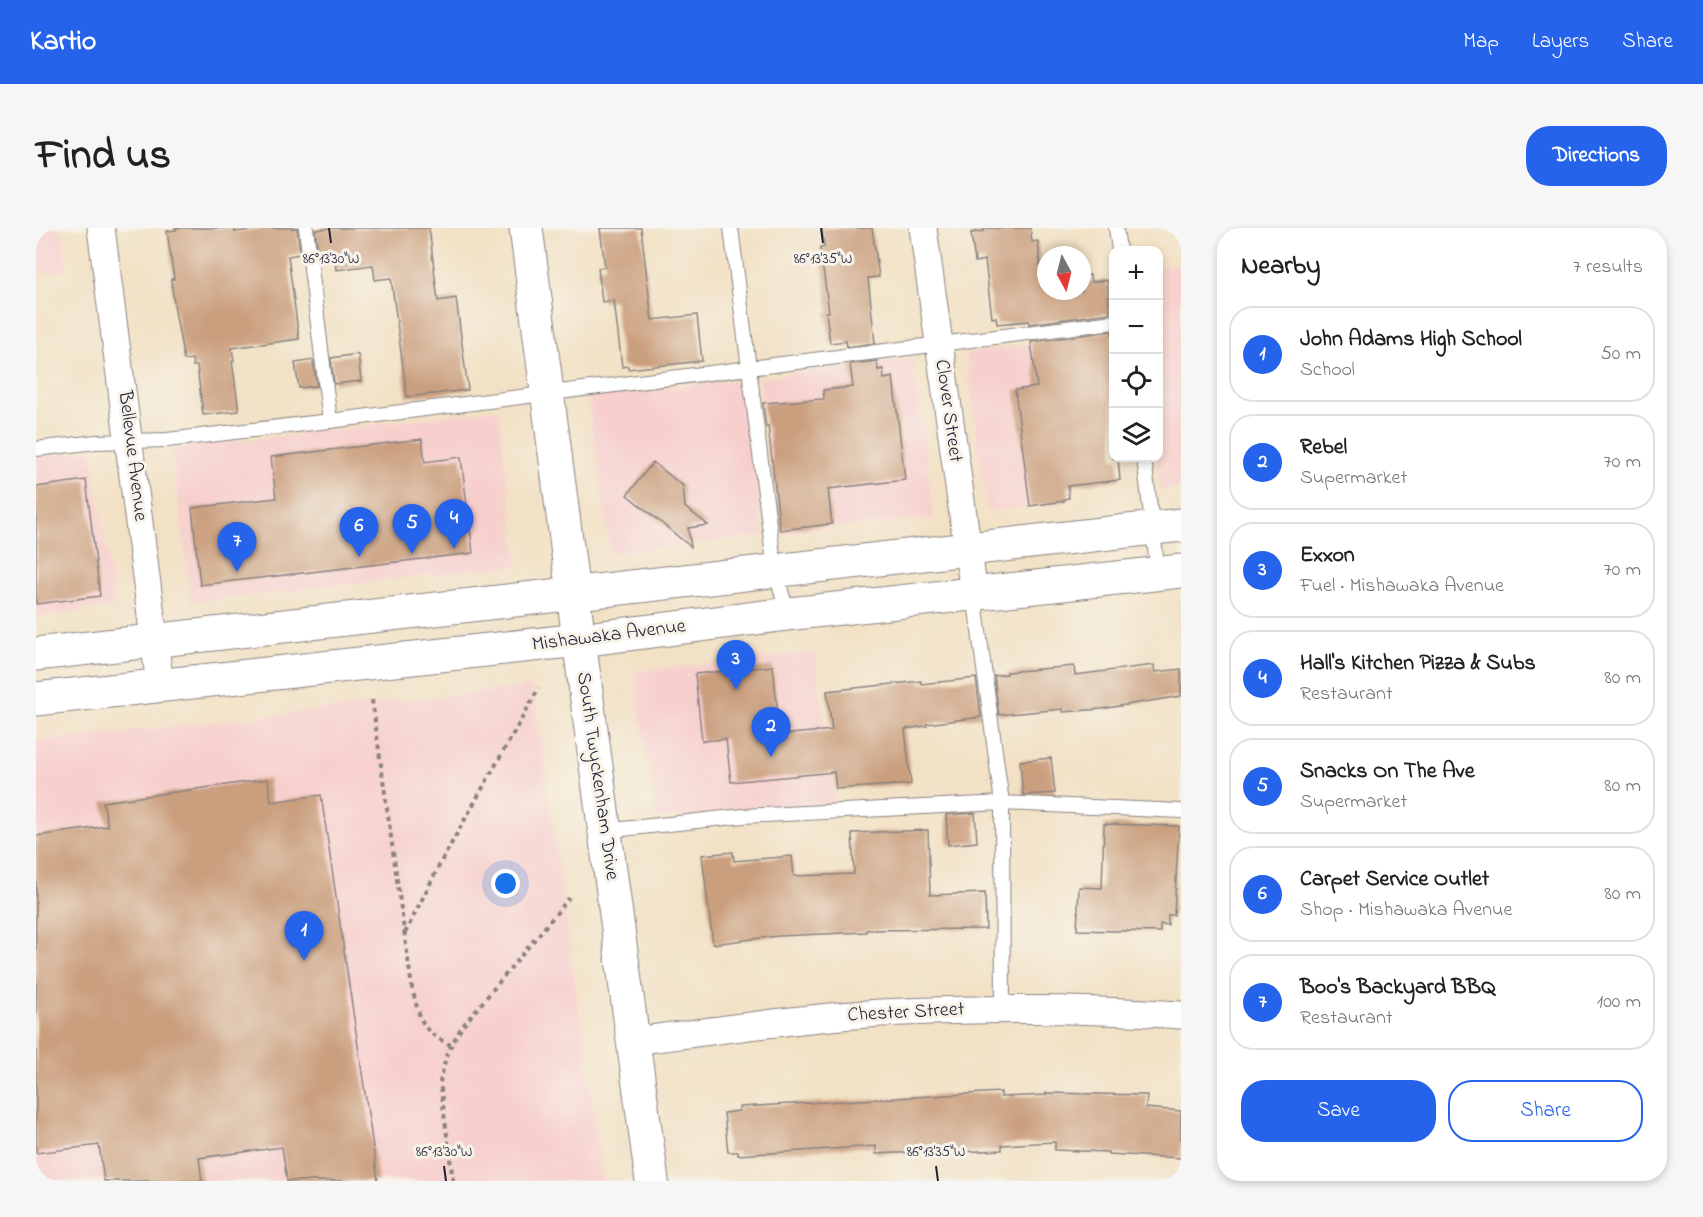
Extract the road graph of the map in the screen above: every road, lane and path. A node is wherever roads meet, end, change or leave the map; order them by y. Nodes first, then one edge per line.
1 (101, 228) edge
2 (306, 228) edge
3 (526, 228) edge
4 (731, 228) edge
5 (923, 228) edge
6 (1116, 228) edge
7 (1118, 246) edge
8 (1109, 323) edge
9 (939, 345) junction
10 (749, 367) junction
11 (548, 393) junction
12 (330, 421) junction
13 (130, 441) junction
14 (36, 449) edge
15 (1145, 462) edge
16 (1167, 526) edge
17 (968, 549) junction
18 (776, 571) junction
19 (1169, 572) edge
20 (572, 594) junction
21 (974, 594) junction
22 (788, 614) junction
23 (155, 640) junction
24 (579, 640) junction
25 (36, 654) edge
26 (160, 685) junction
27 (539, 688) dead end
28 (36, 699) edge
29 (372, 700) dead end
30 (1002, 803) junction
31 (1181, 811) edge
32 (604, 831) junction
33 (569, 898) dead end
34 (405, 933) junction
35 (1003, 1010) junction
36 (1181, 1015) edge
37 (633, 1041) junction
38 (451, 1046) junction
39 (453, 1181) edge
40 (652, 1181) edge

1 - 13 street, Bellevue Avenue
2 - 12 lane
3 - 11 main road, South Twyckenham Drive
4 - 10 lane
5 - 9 street, Clover Street
6 - 7 lane
8 - 9 lane
9 - 10 lane
9 - 17 street, Clover Street
10 - 11 lane
10 - 18 lane
11 - 12 lane
11 - 20 main road, South Twyckenham Drive
12 - 13 lane
13 - 14 lane
13 - 23 street, Bellevue Avenue
15 - 16 lane
16 - 17 main road
16 - 19 lane
17 - 18 main road
17 - 21 street, Clover Street
18 - 20 main road
18 - 22 lane
19 - 21 main road, Mishawaka Avenue
20 - 23 main road
20 - 24 main road, South Twyckenham Drive
21 - 22 main road, Mishawaka Avenue
21 - 30 lane
22 - 24 main road, Mishawaka Avenue
23 - 25 main road
23 - 26 street, Bellevue Avenue
24 - 26 main road, Mishawaka Avenue
24 - 32 main road, South Twyckenham Drive
26 - 28 main road, Mishawaka Avenue
27 - 34 path
29 - 34 path
30 - 31 lane
30 - 32 lane
30 - 35 lane
32 - 37 main road, South Twyckenham Drive
33 - 38 path
34 - 38 path
35 - 36 street, Chester Street
35 - 37 street, Chester Street
37 - 40 main road, South Twyckenham Drive
38 - 39 path

